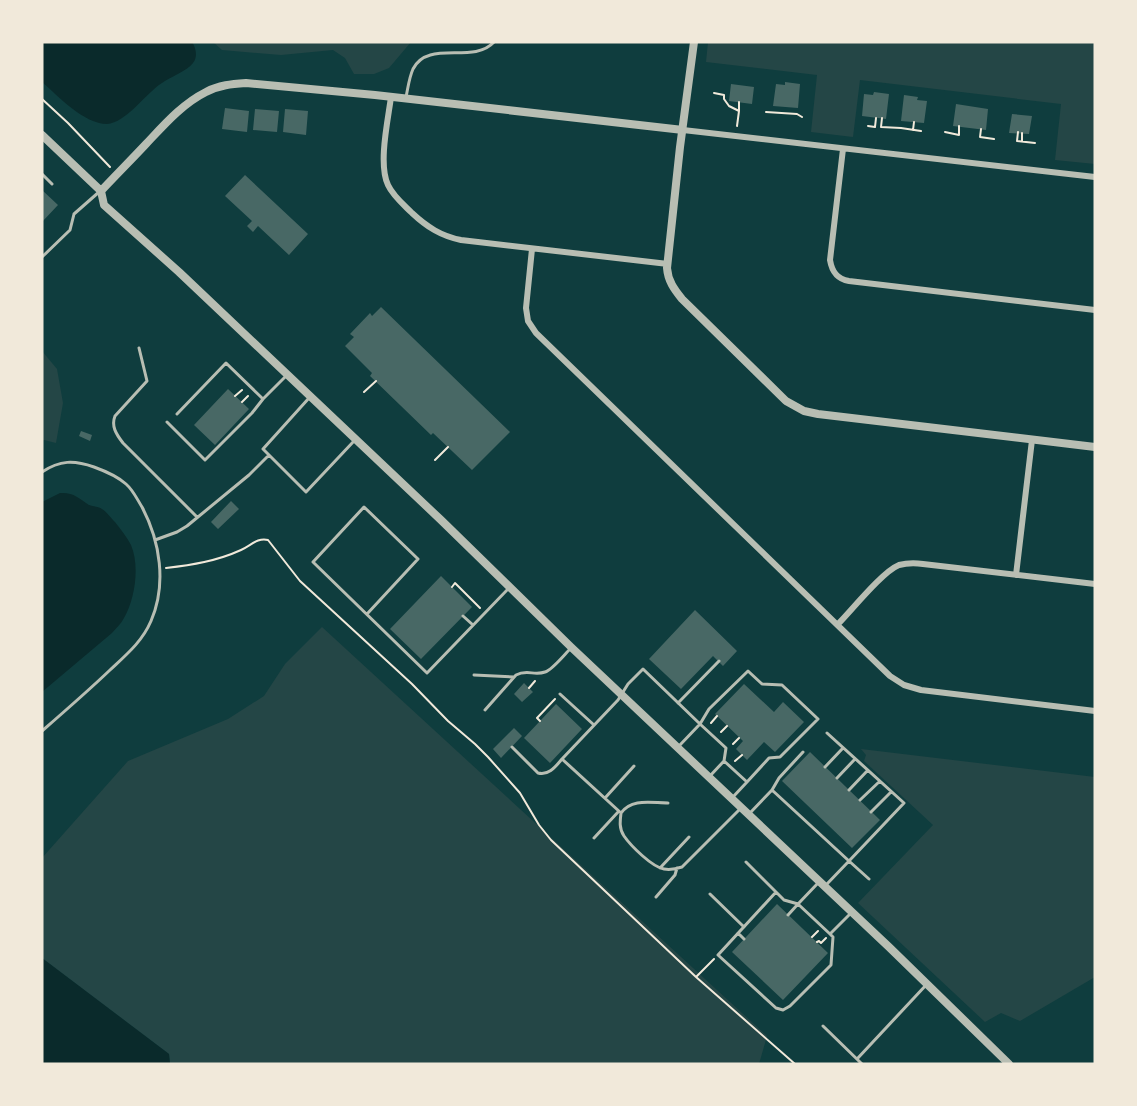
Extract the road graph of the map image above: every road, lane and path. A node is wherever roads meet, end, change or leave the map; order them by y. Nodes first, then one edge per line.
1 (494, 42) edge
2 (694, 42) edge
3 (714, 93) dead end
4 (391, 97) junction
5 (42, 99) edge
6 (406, 99) junction
7 (739, 102) dead end
8 (786, 107) dead end
9 (738, 111) junction
10 (766, 112) dead end
11 (786, 113) junction
12 (802, 117) dead end
13 (876, 118) dead end
14 (882, 118) dead end
15 (914, 122) dead end
16 (737, 126) dead end
17 (868, 126) dead end
18 (959, 126) dead end
19 (981, 129) dead end
20 (683, 130) junction
21 (913, 130) junction
22 (921, 131) dead end
23 (945, 132) dead end
24 (1020, 133) dead end
25 (42, 135) edge
26 (994, 139) dead end
27 (1035, 143) dead end
28 (843, 149) junction
29 (106, 163) dead end
30 (42, 174) edge
31 (1095, 177) edge
32 (52, 184) dead end
33 (101, 191) junction
34 (532, 249) junction
35 (42, 257) edge
36 (668, 264) junction
37 (1095, 310) edge
38 (140, 348) dead end
39 (287, 375) junction
40 (376, 381) dead end
41 (247, 384) junction
42 (254, 390) junction
43 (364, 392) dead end
44 (235, 396) dead end
45 (311, 396) junction
46 (263, 399) junction
47 (242, 402) dead end
48 (177, 414) dead end
49 (167, 422) dead end
50 (355, 439) junction
51 (1032, 440) junction
52 (448, 447) dead end
53 (1095, 447) edge
54 (269, 455) junction
55 (435, 460) dead end
56 (42, 472) edge
57 (197, 517) junction
58 (155, 540) junction
59 (160, 568) junction
60 (1016, 575) junction
61 (1095, 584) edge
62 (452, 587) dead end
63 (510, 587) junction
64 (485, 613) junction
65 (367, 614) junction
66 (463, 616) dead end
67 (838, 624) junction
68 (473, 626) junction
69 (571, 647) junction
70 (719, 661) dead end
71 (474, 675) dead end
72 (514, 677) junction
73 (560, 694) dead end
74 (621, 694) junction
75 (555, 699) dead end
76 (678, 703) junction
77 (485, 710) dead end
78 (1095, 711) edge
79 (717, 716) dead end
80 (540, 721) dead end
81 (700, 724) junction
82 (594, 725) junction
83 (705, 729) junction
84 (42, 731) edge
85 (827, 733) dead end
86 (512, 747) dead end
87 (678, 747) junction
88 (843, 748) junction
89 (804, 752) dead end
90 (562, 759) junction
91 (855, 759) junction
92 (724, 761) junction
93 (634, 766) dead end
94 (825, 767) dead end
95 (868, 770) junction
96 (709, 777) junction
97 (837, 778) dead end
98 (880, 781) junction
99 (747, 782) junction
100 (772, 790) junction
101 (849, 790) dead end
102 (891, 792) junction
103 (604, 798) junction
104 (731, 799) junction
105 (860, 801) dead end
106 (668, 803) dead end
107 (741, 808) junction
108 (620, 812) junction
109 (872, 812) dead end
110 (748, 815) junction
111 (689, 837) dead end
112 (594, 838) dead end
113 (849, 861) junction
114 (746, 862) dead end
115 (660, 868) junction
116 (677, 868) junction
117 (869, 879) dead end
118 (821, 884) junction
119 (776, 892) junction
120 (710, 894) dead end
121 (656, 897) dead end
122 (798, 904) junction
123 (852, 912) junction
124 (788, 915) dead end
125 (744, 927) junction
126 (738, 933) junction
127 (830, 934) junction
128 (744, 939) dead end
129 (718, 955) junction
130 (696, 977) junction
131 (927, 984) junction
132 (823, 1026) dead end
133 (857, 1059) junction
134 (795, 1064) edge
135 (862, 1064) edge
136 (1009, 1064) edge

1 - 6 lane
2 - 20 street
3 - 9 path
4 - 6 street
4 - 33 street
4 - 34 street
5 - 29 path
6 - 20 street
7 - 9 path
8 - 11 path
9 - 16 path
10 - 11 path
11 - 12 path
13 - 17 path
14 - 21 path
15 - 21 path
18 - 23 path
19 - 26 path
20 - 28 street
20 - 36 street
21 - 22 path
24 - 27 path
25 - 33 street
28 - 31 street
28 - 37 street
30 - 32 lane
33 - 35 lane
33 - 39 street
34 - 36 street
34 - 67 street
36 - 51 street
38 - 57 lane
39 - 45 street
39 - 46 lane
40 - 43 path
41 - 42 lane
41 - 44 path
41 - 48 lane
42 - 46 lane
42 - 47 path
45 - 50 street
45 - 54 lane
46 - 49 lane
50 - 54 lane
50 - 63 street
51 - 53 street
51 - 60 street
52 - 55 path
54 - 57 lane
56 - 58 lane
57 - 58 lane
58 - 59 lane
59 - 84 lane
59 - 130 path
60 - 61 street
60 - 67 street
62 - 64 path
63 - 64 lane
63 - 69 street
64 - 68 lane
65 - 65 lane
65 - 68 lane
66 - 68 lane
67 - 78 street
69 - 72 lane
69 - 74 street
70 - 76 lane
71 - 72 lane
72 - 77 lane
73 - 82 lane
74 - 76 lane
74 - 82 lane
74 - 87 street
75 - 80 path
76 - 81 lane
79 - 83 path
81 - 83 lane
81 - 87 lane
81 - 99 lane
82 - 90 lane
83 - 92 lane
85 - 88 lane
86 - 90 lane
87 - 96 street
88 - 91 lane
88 - 94 lane
89 - 100 lane
90 - 103 lane
91 - 95 lane
91 - 97 lane
92 - 96 lane
92 - 99 lane
93 - 103 lane
95 - 98 lane
95 - 101 lane
96 - 104 street
98 - 102 lane
98 - 105 lane
99 - 104 lane
100 - 110 lane
100 - 113 lane
102 - 109 lane
102 - 113 lane
103 - 108 lane
104 - 107 street
106 - 108 lane
107 - 110 street
107 - 116 lane
108 - 112 lane
108 - 115 lane
110 - 118 street
111 - 115 lane
113 - 117 lane
113 - 118 lane
114 - 119 lane
115 - 116 lane
116 - 121 lane
118 - 122 lane
118 - 123 street
119 - 122 lane
119 - 125 lane
120 - 125 lane
122 - 124 lane
122 - 127 lane
123 - 127 lane
123 - 131 street
125 - 126 lane
126 - 128 lane
126 - 129 lane
127 - 129 lane
129 - 130 path
130 - 134 path
131 - 133 lane
131 - 136 street
132 - 133 lane
133 - 135 lane

